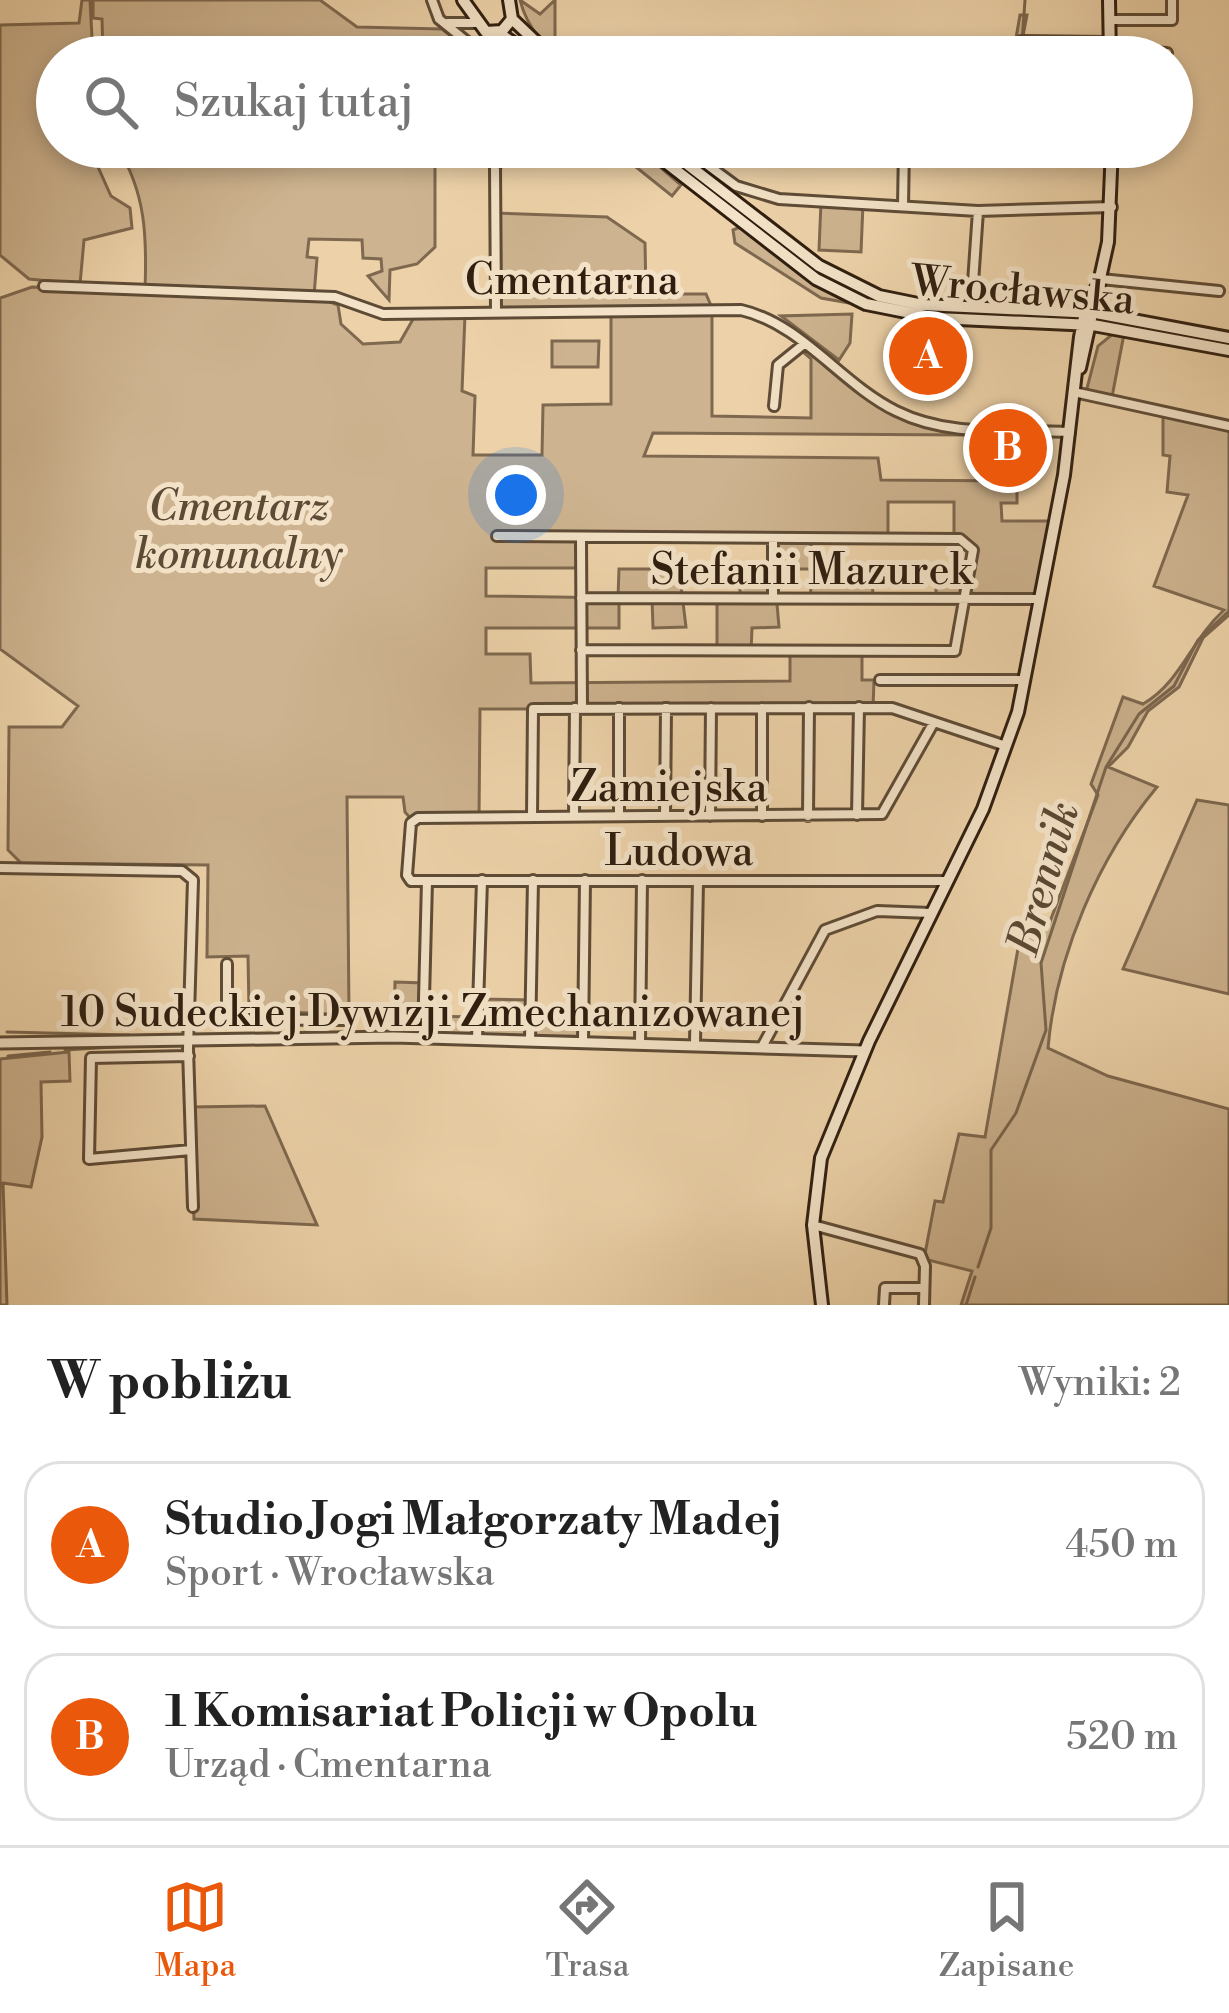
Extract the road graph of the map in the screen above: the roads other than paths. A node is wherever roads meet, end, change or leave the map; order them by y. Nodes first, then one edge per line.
1 (432, 0) edge
2 (463, 0) edge
3 (509, 0) edge
4 (1109, 0) edge
5 (1172, 0) edge
6 (475, 12) edge
7 (512, 19) junction
8 (1109, 20) junction
9 (447, 23) junction
10 (494, 33) junction
11 (462, 36) edge
12 (493, 36) edge
13 (499, 36) edge
14 (530, 36) edge
15 (1110, 36) edge
16 (495, 168) edge
17 (673, 168) edge
18 (692, 168) edge
19 (714, 168) edge
20 (904, 168) edge
21 (1113, 168) edge
22 (903, 206) junction
23 (1112, 207) junction
24 (977, 211) junction
25 (1101, 281) junction
26 (44, 286) dead end
27 (1220, 291) dead end
28 (972, 297) dead end
29 (496, 310) junction
30 (1113, 315) junction
31 (1090, 318) junction
32 (1060, 323) junction
33 (1229, 338) edge
34 (804, 344) junction
35 (1229, 350) edge
36 (1078, 354) junction
37 (1076, 377) junction
38 (1074, 392) junction
39 (774, 406) dead end
40 (1229, 426) edge
41 (1070, 432) junction
42 (497, 536) dead end
43 (581, 539) junction
44 (773, 539) junction
45 (580, 598) junction
46 (773, 598) junction
47 (965, 599) junction
48 (1041, 599) junction
49 (581, 650) junction
50 (880, 680) dead end
51 (1026, 680) junction
52 (809, 707) junction
53 (859, 707) junction
54 (578, 708) junction
55 (619, 708) junction
56 (666, 708) junction
57 (711, 708) junction
58 (761, 708) junction
59 (934, 722) junction
60 (1006, 746) junction
61 (857, 815) junction
62 (574, 816) junction
63 (619, 816) junction
64 (664, 816) junction
65 (710, 816) junction
66 (762, 816) junction
67 (808, 816) junction
68 (532, 817) junction
69 (0, 868) edge
70 (427, 880) junction
71 (482, 880) junction
72 (533, 880) junction
73 (585, 880) junction
74 (642, 880) junction
75 (698, 880) junction
76 (411, 881) joint
77 (947, 882) junction
78 (932, 914) junction
79 (227, 964) dead end
80 (192, 1019) junction
81 (227, 1019) junction
82 (348, 1020) dead end
83 (423, 1038) junction
84 (191, 1039) junction
85 (477, 1039) junction
86 (530, 1040) junction
87 (583, 1041) junction
88 (640, 1042) junction
89 (0, 1043) edge
90 (695, 1043) junction
91 (763, 1045) junction
92 (864, 1051) junction
93 (189, 1056) junction
94 (191, 1150) junction
95 (193, 1207) dead end
96 (813, 1225) junction
97 (924, 1288) junction
98 (821, 1305) edge
99 (884, 1305) edge
100 (924, 1305) edge

1 - 9 street
2 - 6 main road
3 - 7 main road
4 - 8 main road
5 - 8 street
6 - 9 street
6 - 10 main road
7 - 10 main road
7 - 14 main road
8 - 15 main road
9 - 11 street
10 - 12 street
10 - 13 main road
16 - 29 street
17 - 32 main road, Wrocławska
18 - 31 main road, Wrocławska
19 - 22 street
20 - 22 street
21 - 23 main road
22 - 24 street
23 - 24 street
23 - 25 main road
24 - 28 street
25 - 27 street
25 - 30 main road
25 - 31 main road
26 - 29 street, Cmentarna
29 - 34 street, Cmentarna
30 - 31 main road, Wrocławska
30 - 33 main road, Wrocławska
31 - 32 main road, Wrocławska
31 - 35 main road, Wrocławska
31 - 36 main road
31 - 37 main road
32 - 36 main road
34 - 39 street
34 - 41 street, Cmentarna
36 - 37 main road
37 - 38 main road
38 - 40 street
38 - 41 main road
41 - 48 main road
42 - 43 street
43 - 44 street
43 - 45 street
44 - 46 street
44 - 47 street
45 - 46 street, Stefanii Mazurek
45 - 49 street
46 - 47 street, Stefanii Mazurek
47 - 48 street, Stefanii Mazurek
47 - 49 street
48 - 51 main road
49 - 54 street
50 - 51 street
51 - 60 main road
52 - 53 street
52 - 58 street
52 - 67 street
53 - 59 street
53 - 61 street
54 - 55 street
54 - 62 street
54 - 68 street
55 - 56 street
55 - 63 street
56 - 57 street
56 - 64 street
57 - 58 street
57 - 65 street
58 - 66 street
59 - 60 street
59 - 61 street
60 - 77 main road
61 - 67 street, Zamiejska
62 - 63 street, Zamiejska
62 - 68 street, Zamiejska
63 - 64 street, Zamiejska
64 - 65 street, Zamiejska
65 - 66 street, Zamiejska
66 - 67 street, Zamiejska
68 - 76 street, Zamiejska
69 - 80 street
70 - 71 street, Ludowa
70 - 76 street, Ludowa
70 - 83 street
71 - 72 street, Ludowa
71 - 85 street
72 - 73 street, Ludowa
72 - 86 street
73 - 74 street, Ludowa
73 - 87 street
74 - 75 street, Ludowa
74 - 88 street
75 - 77 street, Ludowa
75 - 90 street
77 - 78 main road
78 - 91 street
78 - 92 main road
79 - 81 street
80 - 81 street
80 - 84 street
81 - 82 street
83 - 84 street, 10 Sudeckiej Dywizji Zmechanizowanej
83 - 85 street, 10 Sudeckiej Dywizji Zmechanizowanej
84 - 89 street, 10 Sudeckiej Dywizji Zmechanizowanej
84 - 93 street
85 - 86 street, 10 Sudeckiej Dywizji Zmechanizowanej
86 - 87 street, 10 Sudeckiej Dywizji Zmechanizowanej
87 - 88 street, 10 Sudeckiej Dywizji Zmechanizowanej
88 - 90 street, 10 Sudeckiej Dywizji Zmechanizowanej
90 - 91 street, 10 Sudeckiej Dywizji Zmechanizowanej
91 - 92 street, 10 Sudeckiej Dywizji Zmechanizowanej
92 - 96 main road
93 - 94 street
93 - 94 street
94 - 95 street
96 - 97 street
96 - 98 main road
97 - 99 street
97 - 100 street

